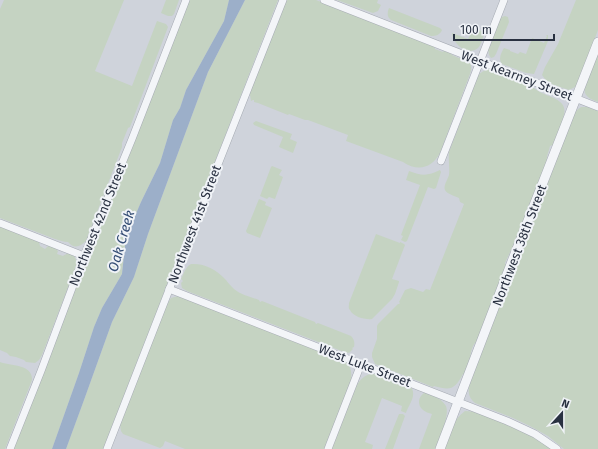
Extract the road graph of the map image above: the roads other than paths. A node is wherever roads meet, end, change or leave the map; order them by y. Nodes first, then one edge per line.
1 (186, 0) edge
2 (283, 0) edge
3 (324, 0) edge
4 (504, 0) edge
5 (598, 42) edge
6 (480, 61) junction
7 (577, 98) junction
8 (598, 107) edge
9 (441, 161) dead end
10 (0, 223) edge
11 (84, 256) junction
12 (169, 289) junction
13 (361, 364) junction
14 (458, 402) junction
15 (10, 449) edge
16 (107, 449) edge
17 (328, 449) edge
18 (440, 449) edge
19 (557, 449) edge

1 - 11 street, Northwest 42nd Street
2 - 12 street, Northwest 41st Street
3 - 6 street, West Kearney Street
4 - 6 street
5 - 7 street, Northwest 38th Street
6 - 7 street, West Kearney Street
6 - 9 street
7 - 8 street, West Kearney Street
7 - 14 street, Northwest 38th Street
10 - 11 street
11 - 15 street, Northwest 42nd Street
12 - 13 street, West Luke Street
12 - 16 street, Northwest 41st Street
13 - 14 street, West Luke Street
13 - 17 street
14 - 18 street, Northwest 38th Street
14 - 19 street, West Luke Street

